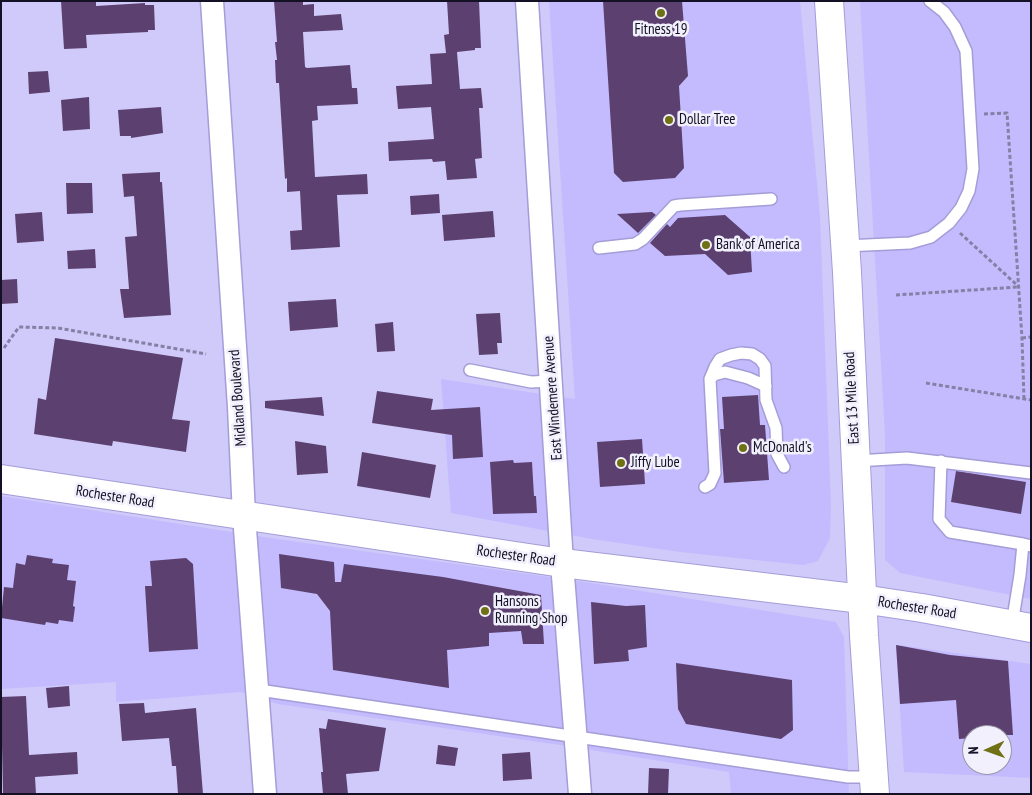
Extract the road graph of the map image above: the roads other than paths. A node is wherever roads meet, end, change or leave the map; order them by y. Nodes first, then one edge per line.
1 (212, 1) edge
2 (527, 1) edge
3 (829, 1) edge
4 (930, 1) edge
5 (771, 199) dead end
6 (845, 246) junction
7 (599, 248) dead end
8 (470, 370) dead end
9 (710, 379) junction
10 (552, 380) junction
11 (766, 386) junction
12 (855, 461) junction
13 (941, 461) junction
14 (784, 467) dead end
15 (1031, 473) edge
16 (1, 479) edge
17 (705, 488) dead end
18 (244, 516) junction
19 (1027, 545) edge
20 (562, 563) junction
21 (862, 599) junction
22 (1022, 626) edge
23 (259, 690) junction
24 (576, 736) junction
25 (875, 785) edge
26 (265, 794) edge
27 (580, 794) edge

1 - 18 street, Midland Boulevard
2 - 10 street, East Windemere Avenue
3 - 6 main road, East 13 Mile Road
4 - 6 lane
5 - 7 lane
6 - 12 main road, East 13 Mile Road
8 - 10 lane
9 - 11 lane
9 - 11 lane
9 - 17 lane
10 - 20 street, East Windemere Avenue
11 - 14 lane
12 - 13 lane
12 - 21 main road, East 13 Mile Road
13 - 15 lane
13 - 19 lane
16 - 18 main road, Rochester Road
18 - 20 main road, Rochester Road
18 - 23 street, Midland Boulevard
19 - 22 lane
20 - 21 main road, Rochester Road
20 - 24 street, East Windemere Avenue
21 - 22 main road, Rochester Road
21 - 25 main road, East 13 Mile Road
23 - 24 lane
23 - 26 street, Midland Boulevard
24 - 25 lane
24 - 27 street, East Windemere Avenue

